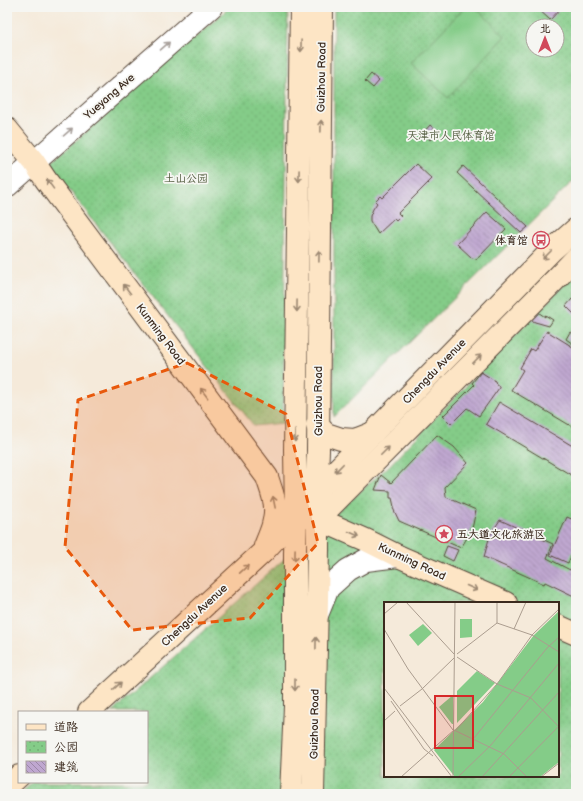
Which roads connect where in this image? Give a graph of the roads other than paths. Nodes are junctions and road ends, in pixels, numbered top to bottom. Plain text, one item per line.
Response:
1 (210, 7) edge
2 (301, 7) edge
3 (322, 7) edge
4 (7, 129) edge
5 (34, 162) junction
6 (7, 186) edge
7 (576, 228) edge
8 (576, 258) edge
9 (317, 425) junction
10 (374, 433) junction
11 (316, 491) junction
12 (296, 516) junction
13 (318, 519) junction
14 (263, 552) junction
15 (398, 556) junction
16 (504, 602) edge
17 (317, 616) junction
18 (559, 626) edge
19 (576, 634) edge
20 (90, 711) edge
21 (18, 777) edge
22 (7, 787) edge
23 (291, 794) edge
24 (313, 794) edge

5 -> 1 street, Yueyang Ave
2 -> 12 street, Guizhou Road
9 -> 3 street, Guizhou Road
4 - 5 street, Kunming Road
5 - 6 street, Yueyang Ave
14 -> 5 street, Kunming Road
7 -> 10 street, Chengdu Avenue
13 -> 8 street, Chengdu Avenue
9 - 10 street
9 - 11 street, Guizhou Road
10 -> 11 street, Chengdu Avenue
11 - 12 street, Chengdu Avenue
11 - 13 street, Guizhou Road
12 - 13 street
12 - 14 street, Chengdu Avenue
12 -> 23 street, Guizhou Road
13 -> 15 street, Kunming Road
13 - 17 street, Guizhou Road
20 -> 14 street, Chengdu Avenue
15 -> 16 street, Kunming Road
15 - 17 street
24 -> 17 street, Guizhou Road
18 - 19 street
21 - 22 street

